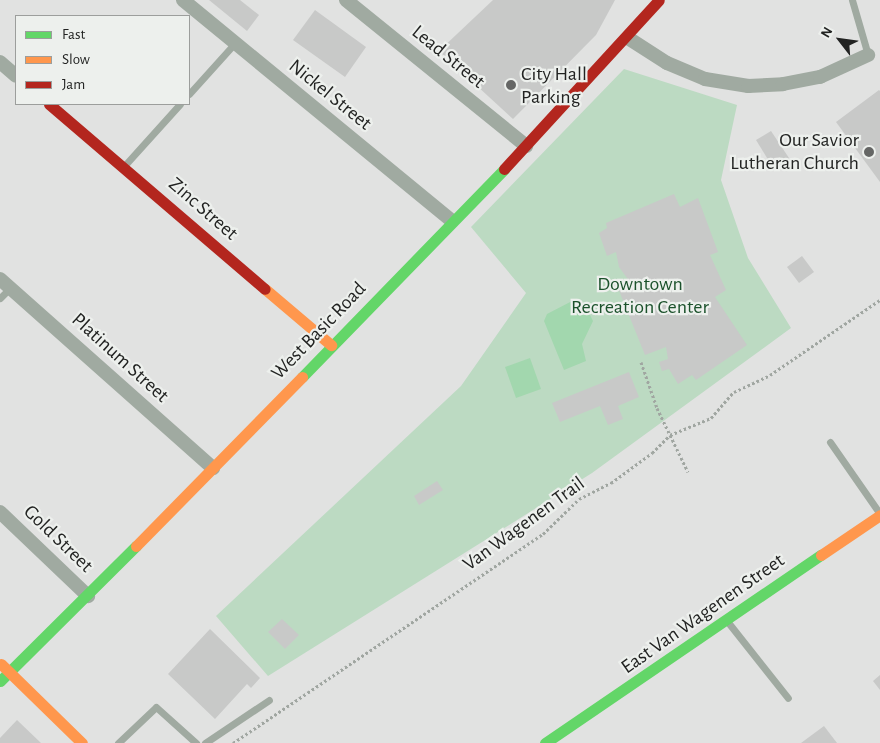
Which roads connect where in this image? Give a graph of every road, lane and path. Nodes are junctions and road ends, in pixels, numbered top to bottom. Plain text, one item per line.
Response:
1 (183, 0) edge
2 (346, 0) edge
3 (659, 0) edge
4 (852, 0) edge
5 (628, 38) junction
6 (235, 43) junction
7 (868, 55) joint
8 (0, 62) edge
9 (15, 75) edge
10 (190, 93) edge
11 (50, 105) edge
12 (179, 105) edge
13 (526, 146) junction
14 (123, 167) junction
15 (452, 221) junction
16 (5, 283) edge
17 (0, 298) edge
18 (880, 300) edge
19 (331, 345) junction
20 (640, 362) dead end
21 (670, 435) junction
22 (830, 442) dead end
23 (213, 468) junction
24 (688, 472) dead end
25 (0, 512) edge
26 (880, 515) edge
27 (88, 596) junction
28 (726, 621) junction
29 (0, 663) edge
30 (9, 672) junction
31 (0, 681) edge
32 (788, 698) dead end
33 (269, 700) dead end
34 (82, 743) edge
35 (118, 743) edge
36 (196, 743) edge
37 (206, 743) edge
38 (233, 743) edge
39 (545, 743) edge

1 - 6 street, Nickel Street
2 - 13 street, Lead Street
3 - 5 street, West Basic Road
4 - 7 lane
5 - 7 street
5 - 13 street, West Basic Road
6 - 10 lane
6 - 15 street, Nickel Street
8 - 9 street
11 - 14 street, Zinc Street
12 - 14 lane
13 - 15 street, West Basic Road
14 - 19 street, Zinc Street
15 - 19 street, West Basic Road
16 - 17 lane
16 - 23 street, Platinum Street
18 - 21 path, Van Wagenen Trail
19 - 23 street, West Basic Road
20 - 21 path
21 - 24 path
21 - 38 path, Van Wagenen Trail
22 - 26 lane
23 - 27 street, West Basic Road
25 - 27 street, Gold Street
26 - 28 street, East Van Wagenen Street
27 - 30 street, West Basic Road
28 - 32 lane
28 - 39 street, East Van Wagenen Street
29 - 30 street
30 - 31 street, West Basic Road
30 - 34 street
33 - 37 lane
35 - 36 lane

